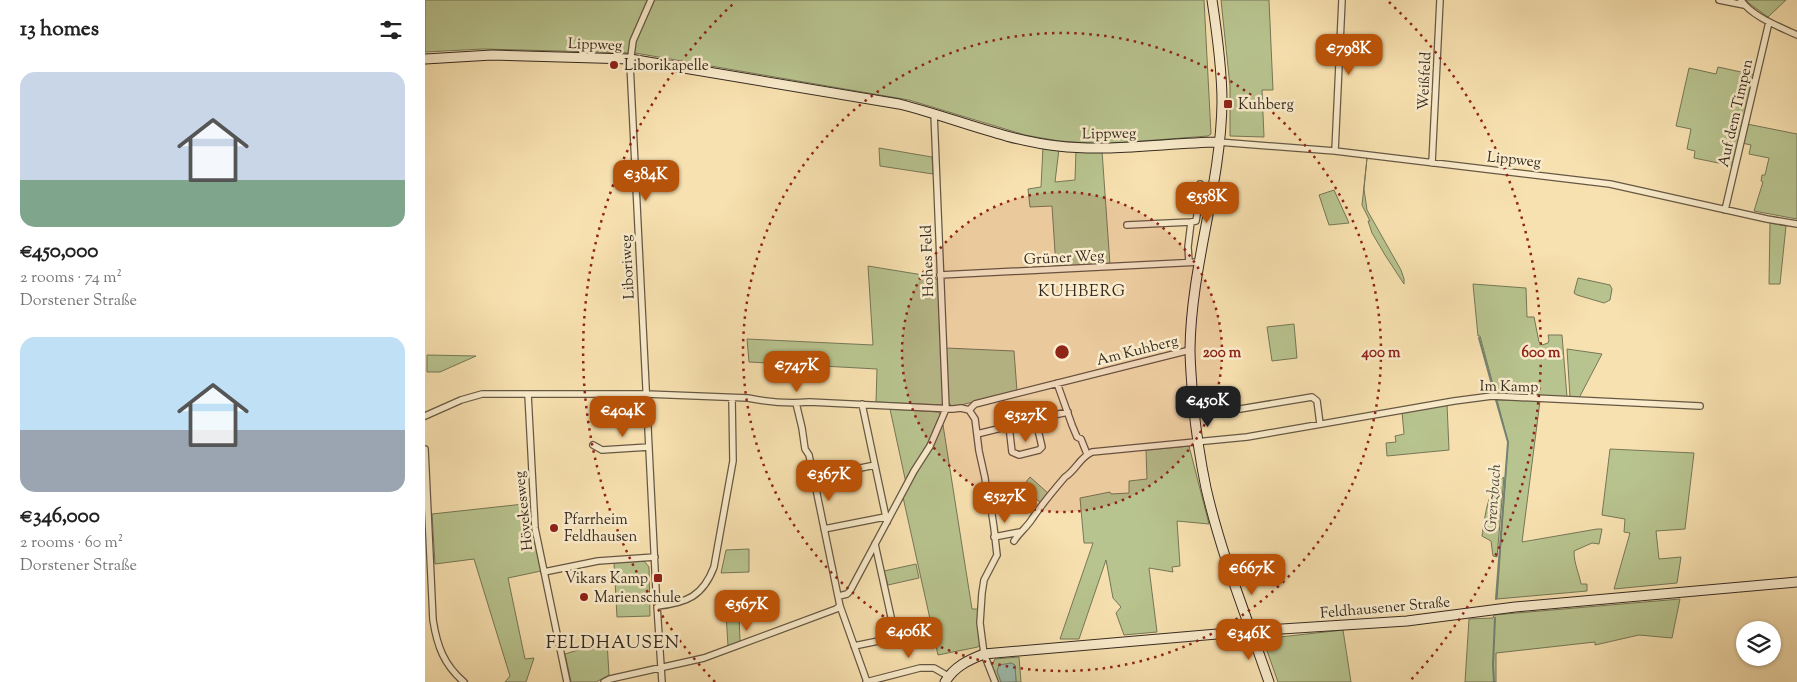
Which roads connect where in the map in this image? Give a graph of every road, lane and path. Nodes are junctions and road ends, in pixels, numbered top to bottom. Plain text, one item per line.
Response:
1 (651, 0) edge
2 (1212, 0) edge
3 (1342, 0) edge
4 (1440, 0) edge
5 (1719, 0) edge
6 (1742, 3) edge
7 (1769, 22) junction
8 (1797, 35) edge
9 (630, 58) junction
10 (425, 59) edge
11 (933, 113) junction
12 (1219, 142) junction
13 (1335, 151) junction
14 (1433, 163) junction
15 (1199, 184) dead end
16 (1725, 210) junction
17 (1191, 222) junction
18 (1797, 224) edge
19 (1127, 225) dead end
20 (1189, 262) junction
21 (1200, 262) junction
22 (940, 275) junction
23 (1190, 350) junction
24 (1057, 383) junction
25 (528, 394) junction
26 (646, 394) junction
27 (732, 398) junction
28 (797, 403) junction
29 (862, 404) junction
30 (1229, 405) dead end
31 (1700, 406) dead end
32 (947, 409) junction
33 (969, 410) junction
34 (1068, 412) junction
35 (425, 416) edge
36 (1036, 421) junction
37 (1320, 424) junction
38 (1009, 426) junction
39 (977, 434) junction
40 (1198, 442) junction
41 (593, 445) dead end
42 (649, 447) junction
43 (425, 449) edge
44 (1087, 454) junction
45 (875, 465) junction
46 (813, 478) junction
47 (886, 519) junction
48 (824, 528) junction
49 (1020, 532) junction
50 (994, 536) junction
51 (1014, 541) dead end
52 (875, 544) junction
53 (1003, 553) dead end
54 (997, 555) junction
55 (655, 557) junction
56 (544, 572) junction
57 (1797, 582) edge
58 (839, 596) junction
59 (657, 606) junction
60 (840, 606) junction
61 (1251, 631) junction
62 (854, 646) junction
63 (984, 654) junction
64 (660, 668) junction
65 (946, 679) edge
66 (464, 682) edge
67 (567, 682) edge
68 (604, 682) edge
69 (662, 682) edge
70 (867, 682) edge
71 (995, 682) edge
72 (1269, 682) edge

1 - 9 street, Liboriweg
2 - 12 main road
3 - 13 street
4 - 14 street, Weißfeld
5 - 6 street
6 - 7 street
7 - 8 street
7 - 16 street, Auf dem Timpen
9 - 10 main road, Lippweg
9 - 11 main road, Lippweg
9 - 26 street, Liboriweg
11 - 12 main road, Lippweg
11 - 22 street, Hohes Feld
12 - 13 street, Lippweg
12 - 21 main road
13 - 14 street, Lippweg
14 - 16 street, Lippweg
15 - 17 street
16 - 18 street, Lippweg
17 - 19 street
17 - 20 street
20 - 21 street, Grüner Weg
20 - 22 street, Grüner Weg
21 - 23 main road
22 - 32 street, Hohes Feld
23 - 24 street, Am Kuhberg
23 - 40 main road
24 - 33 street, Am Kuhberg
24 - 34 street
25 - 26 street, Am Kuhberg
25 - 35 street, Am Kuhberg
25 - 56 street, Hövekesweg
26 - 27 street, Am Kuhberg
26 - 42 street, Liboriweg
27 - 28 street, Am Kuhberg
27 - 59 street
28 - 29 street, Am Kuhberg
28 - 46 street
29 - 32 street, Am Kuhberg
29 - 45 street
30 - 37 street
31 - 37 street, Im Kamp
32 - 33 street, Am Kuhberg
32 - 47 street
33 - 39 street
34 - 36 street
34 - 44 street
36 - 38 street
36 - 38 street
37 - 40 street, Im Kamp
38 - 39 street
39 - 50 street
40 - 44 street, Im Kamp
40 - 61 main road
41 - 42 street
42 - 55 street, Liboriweg
43 - 66 street
44 - 49 street
45 - 46 street
45 - 47 street
46 - 48 street
47 - 48 street
47 - 52 street
48 - 58 street
49 - 50 street
49 - 51 street
50 - 54 street
52 - 58 street
52 - 62 street
53 - 54 street
54 - 63 street
55 - 56 street
55 - 59 street, Liboriweg
56 - 67 street, Hövekesweg
57 - 61 main road, Feldhausener Straße
58 - 60 street
59 - 64 street, Liboriweg
60 - 62 street
60 - 64 street
61 - 63 main road, Feldhausener Straße
61 - 72 main road
62 - 70 street
63 - 65 main road, Feldhausener Straße
63 - 71 street
64 - 68 street
64 - 69 street, Liboriweg
65 - 70 street, Feldhausener Straße

